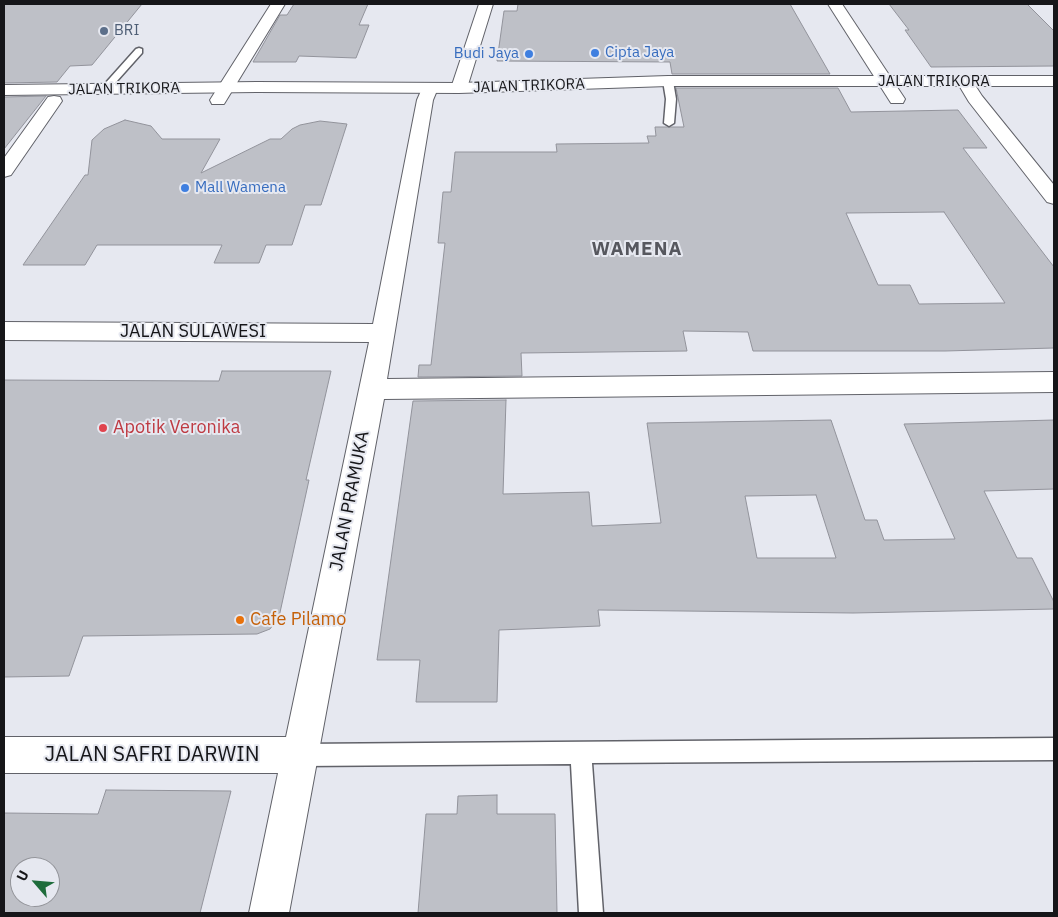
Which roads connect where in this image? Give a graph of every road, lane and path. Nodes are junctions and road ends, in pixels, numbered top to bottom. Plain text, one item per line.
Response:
1 (278, 4) edge
2 (486, 4) edge
3 (835, 4) edge
4 (139, 51) dead end
5 (668, 81) junction
6 (1054, 81) edge
7 (887, 82) junction
8 (965, 82) junction
9 (459, 88) junction
10 (4, 90) edge
11 (105, 90) junction
12 (221, 94) junction
13 (427, 94) junction
14 (956, 98) dead end
15 (975, 98) junction
16 (995, 98) dead end
17 (602, 99) dead end
18 (651, 99) dead end
19 (671, 99) junction
20 (690, 99) dead end
21 (878, 99) dead end
22 (897, 99) junction
23 (917, 99) dead end
24 (4, 101) edge
25 (54, 101) junction
26 (669, 123) dead end
27 (4, 170) edge
28 (1054, 198) edge
29 (4, 332) edge
30 (382, 333) junction
31 (1054, 382) edge
32 (372, 389) junction
33 (1054, 748) edge
34 (581, 753) junction
35 (4, 755) edge
36 (300, 755) junction
37 (269, 913) edge
38 (590, 913) edge

1 - 12 main road
2 - 9 main road
3 - 7 main road
4 - 11 lane
5 - 7 main road, JALAN TRIKORA
5 - 9 main road, JALAN TRIKORA
5 - 19 lane
6 - 8 main road, JALAN TRIKORA
7 - 8 main road, JALAN TRIKORA
7 - 22 main road
8 - 15 main road
9 - 13 main road, JALAN TRIKORA
10 - 11 main road, JALAN TRIKORA
11 - 12 main road, JALAN TRIKORA
12 - 13 main road, JALAN TRIKORA
12 - 25 main road, JALAN TRIKORA
13 - 17 main road, JALAN TRIKORA
13 - 30 main road, JALAN PRAMUKA
14 - 15 main road, JALAN TRIKORA
15 - 16 main road, JALAN TRIKORA
15 - 28 main road
18 - 19 main road
19 - 20 main road
19 - 26 lane
21 - 22 main road, JALAN TRIKORA
22 - 23 main road, JALAN TRIKORA
24 - 25 main road, JALAN TRIKORA
25 - 27 main road
29 - 30 main road, JALAN SULAWESI
30 - 32 main road, JALAN PRAMUKA
31 - 32 main road
32 - 36 main road, JALAN PRAMUKA
33 - 34 lane
34 - 36 lane
34 - 38 lane
35 - 36 main road, JALAN SAFRI DARWIN
36 - 37 main road, JALAN PRAMUKA

